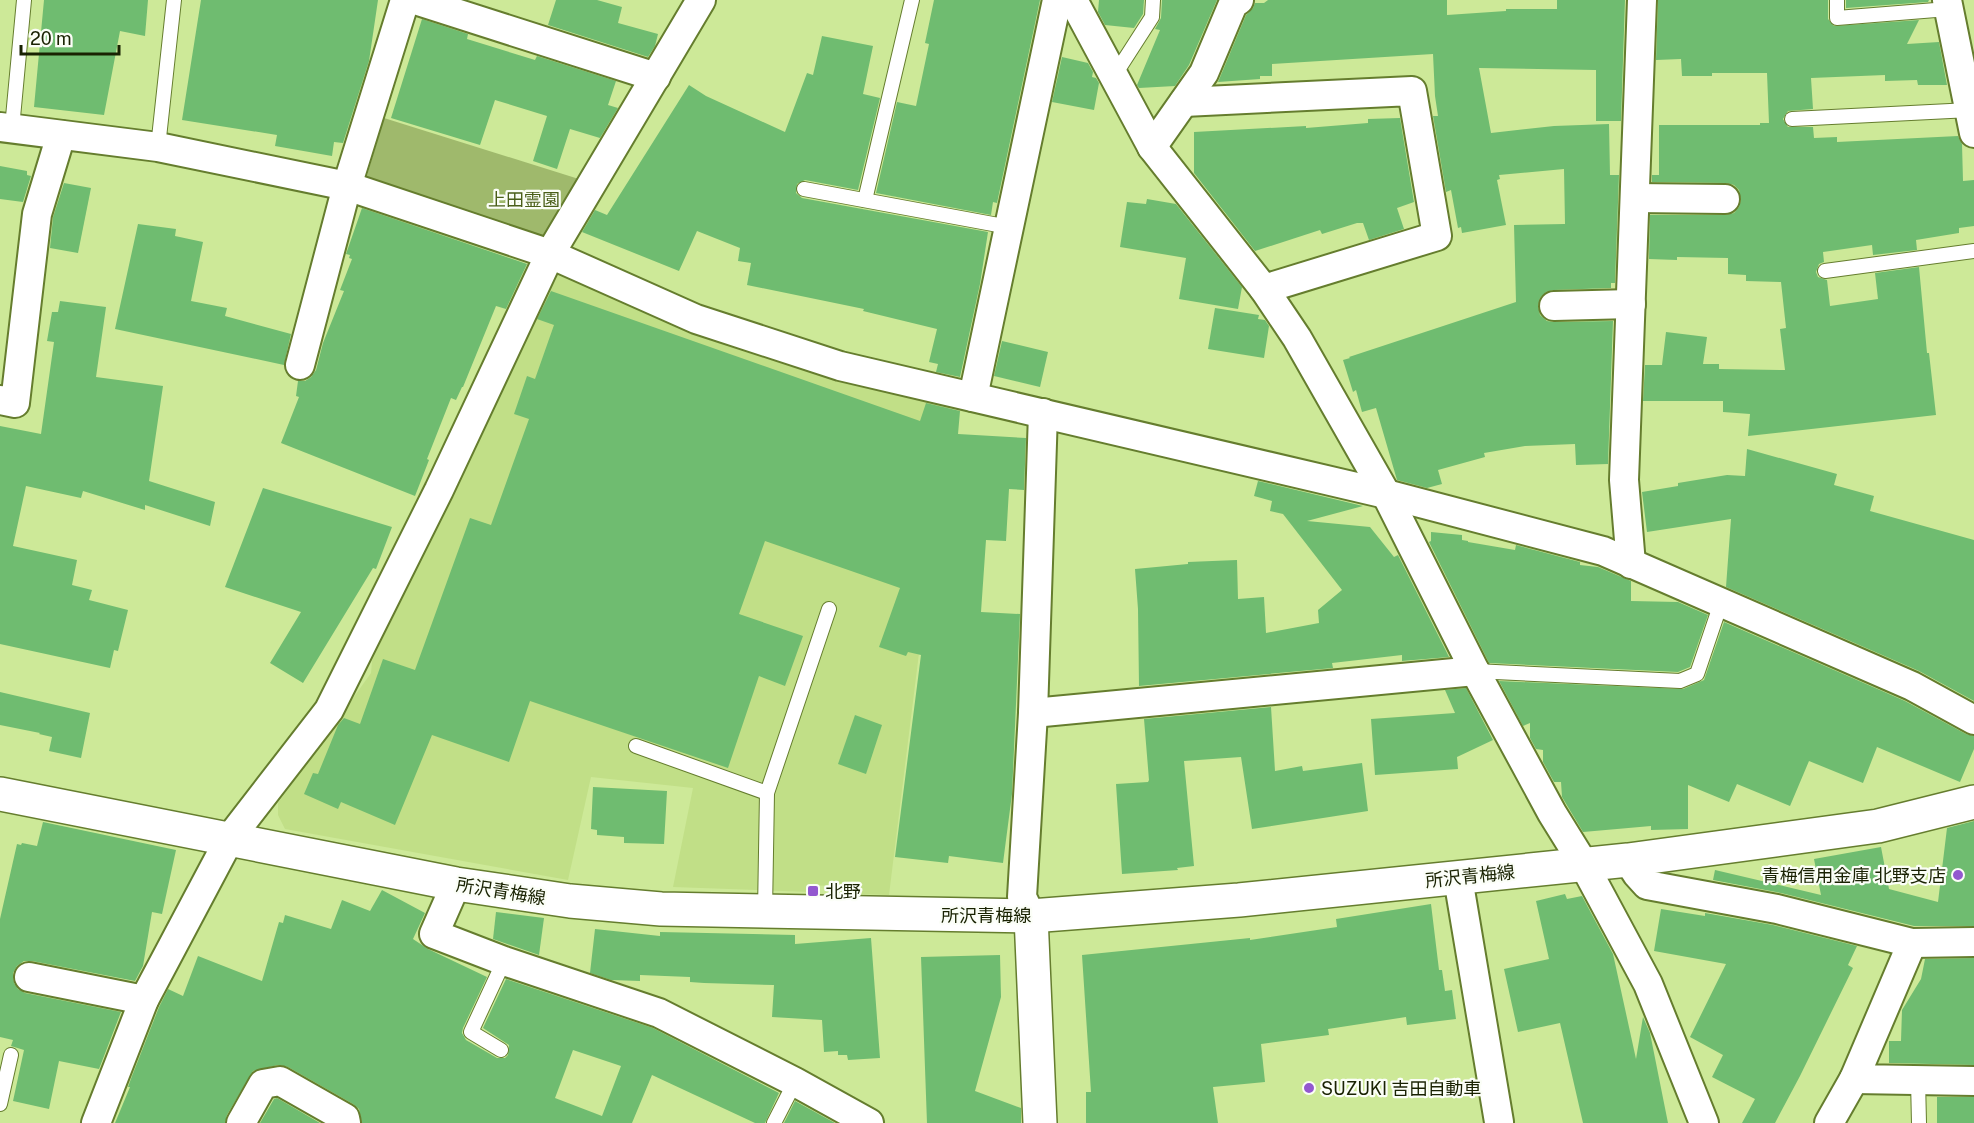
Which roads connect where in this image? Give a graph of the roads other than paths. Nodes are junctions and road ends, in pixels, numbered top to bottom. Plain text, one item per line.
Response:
1 (24, 0) edge
2 (174, 0) edge
3 (405, 0) edge
4 (416, 0) edge
5 (701, 0) edge
6 (912, 0) edge
7 (1058, 0) edge
8 (1073, 0) edge
9 (1153, 0) edge
10 (1239, 0) edge
11 (1642, 0) edge
12 (1837, 0) edge
13 (1948, 4) edge
14 (1114, 75) junction
15 (656, 77) junction
16 (1184, 102) junction
17 (1792, 119) dead end
18 (1972, 122) edge
19 (6, 127) edge
20 (61, 135) junction
21 (158, 147) junction
22 (1152, 147) junction
23 (347, 186) junction
24 (804, 189) dead end
25 (1635, 198) junction
26 (1725, 199) dead end
27 (865, 200) junction
28 (1009, 227) junction
29 (1974, 251) edge
30 (550, 254) junction
31 (1825, 271) dead end
32 (1264, 289) junction
33 (1631, 304) junction
34 (1554, 306) dead end
35 (300, 365) dead end
36 (973, 397) junction
37 (0, 400) edge
38 (1043, 413) junction
39 (1386, 494) junction
40 (1631, 564) junction
41 (1721, 603) junction
42 (829, 609) dead end
43 (1475, 671) junction
44 (1032, 714) junction
45 (1974, 720) edge
46 (636, 746) dead end
47 (767, 793) junction
48 (0, 794) edge
49 (1974, 802) edge
50 (230, 838) junction
51 (1628, 860) junction
52 (1583, 863) junction
53 (1458, 878) junction
54 (456, 884) junction
55 (765, 912) junction
56 (1031, 916) junction
57 (1974, 942) edge
58 (1912, 943) junction
59 (504, 961) junction
60 (29, 977) dead end
61 (144, 1000) junction
62 (501, 1050) dead end
63 (11, 1055) dead end
64 (1854, 1078) junction
65 (1918, 1080) junction
66 (1974, 1081) edge
67 (795, 1082) junction
68 (0, 1104) edge
69 (1499, 1122) edge
70 (96, 1123) edge
71 (241, 1123) edge
72 (346, 1123) edge
73 (774, 1123) edge
74 (869, 1123) edge
75 (1040, 1123) edge
76 (1704, 1123) edge
77 (1829, 1123) edge
78 (1919, 1123) edge

1 - 19 lane
2 - 21 lane
3 - 23 street
4 - 15 street
5 - 15 street
6 - 27 lane
7 - 28 street
8 - 14 street
9 - 14 lane
10 - 16 street
11 - 25 street
12 - 13 lane
13 - 18 street
14 - 22 street
15 - 30 street
16 - 22 street
16 - 32 street
17 - 18 lane
19 - 20 street
20 - 21 street
20 - 37 street
21 - 23 street
22 - 32 street
23 - 30 street
23 - 35 street
24 - 27 lane
25 - 26 street
25 - 33 street
27 - 28 lane
28 - 36 street
29 - 31 lane
30 - 36 street
30 - 50 street
32 - 39 street
33 - 34 street
33 - 40 street
36 - 38 street
38 - 39 street
38 - 44 street
39 - 40 street
39 - 43 street
40 - 41 street
41 - 43 lane
41 - 45 street
42 - 47 lane
43 - 44 street
43 - 52 street
44 - 56 street
46 - 47 lane
47 - 55 lane
48 - 50 main road, 所沢青梅線
49 - 51 main road, 所沢青梅線
50 - 54 main road, 所沢青梅線
50 - 61 street
51 - 52 main road, 所沢青梅線
51 - 58 street
52 - 53 main road, 所沢青梅線
52 - 76 street
53 - 56 main road, 所沢青梅線
53 - 69 street
54 - 55 main road, 所沢青梅線
54 - 59 street
55 - 56 main road, 所沢青梅線
56 - 75 main road
57 - 58 street
58 - 64 street
59 - 62 lane
59 - 67 street
60 - 61 street
61 - 70 street
63 - 68 lane
64 - 65 street
64 - 77 street
65 - 66 street
65 - 78 lane
67 - 73 lane
67 - 74 street
71 - 72 street

